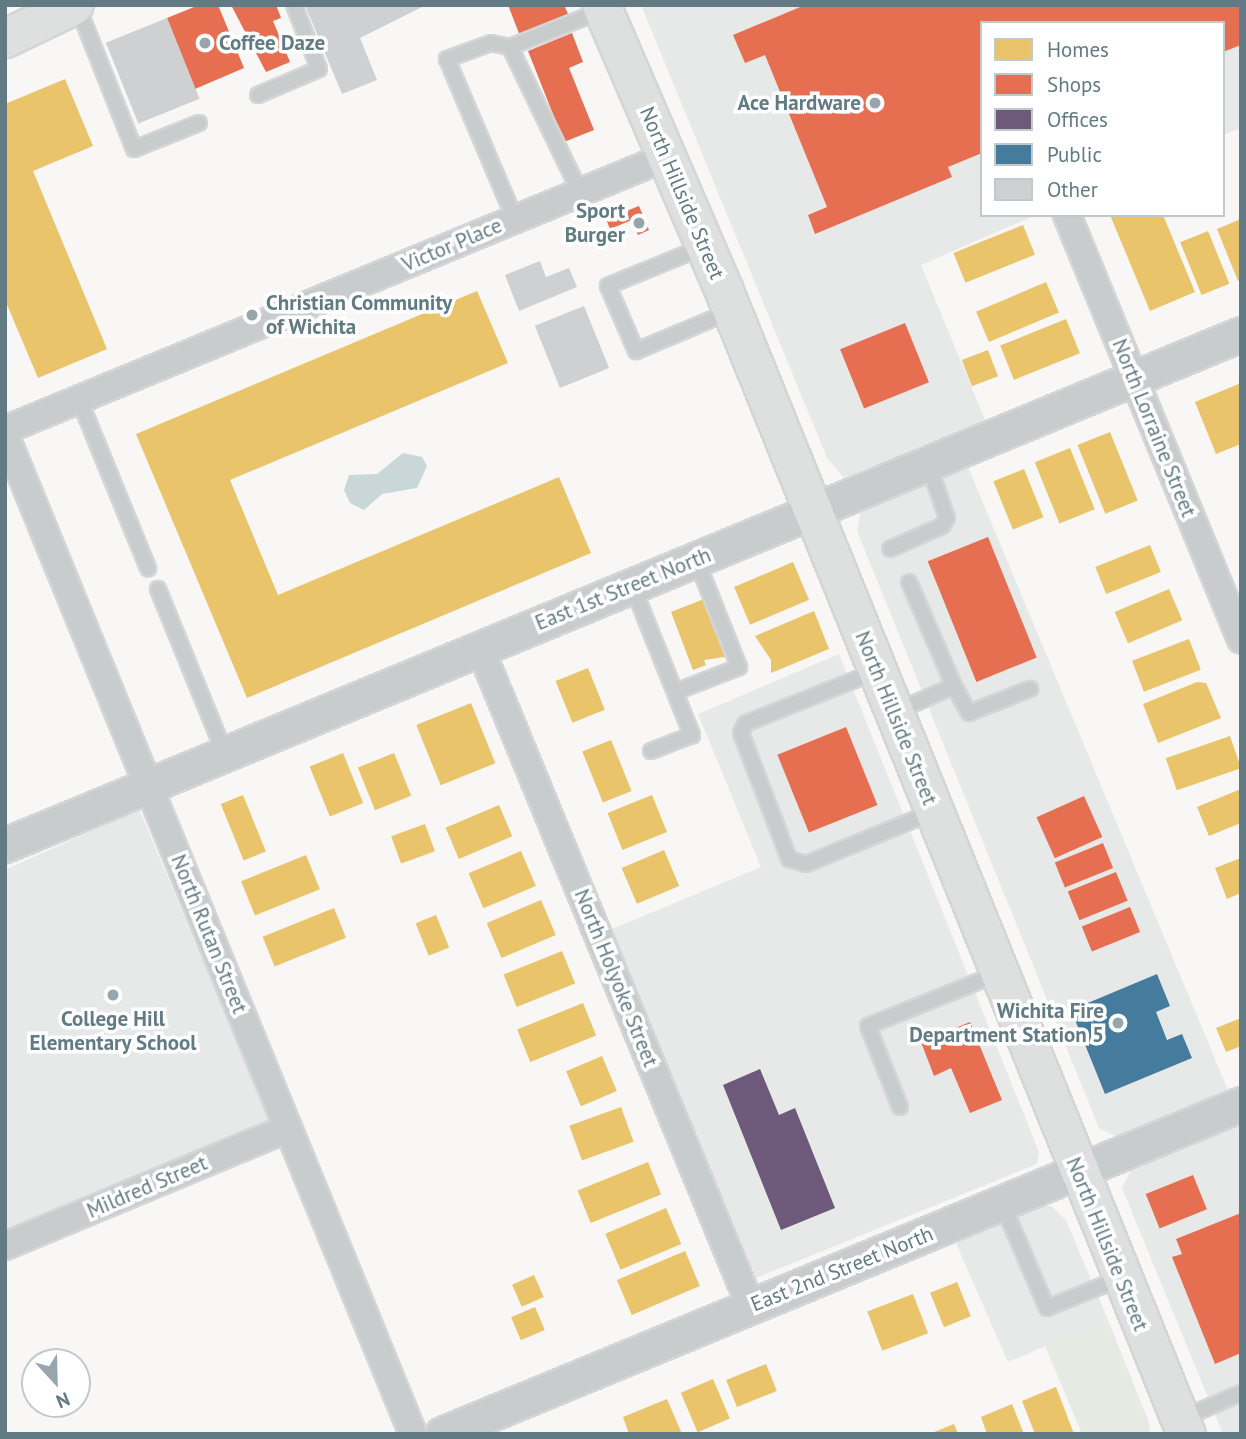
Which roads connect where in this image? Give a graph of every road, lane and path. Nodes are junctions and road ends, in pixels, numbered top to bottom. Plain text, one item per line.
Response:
1 (75, 5) edge
2 (294, 5) edge
3 (602, 8) edge
4 (5, 38) edge
5 (510, 47) junction
6 (258, 95) dead end
7 (199, 123) dead end
8 (666, 157) junction
9 (580, 192) junction
10 (1068, 217) edge
11 (515, 219) junction
12 (704, 246) junction
13 (732, 311) junction
14 (1241, 334) edge
15 (1133, 378) junction
16 (79, 400) junction
17 (5, 432) edge
18 (928, 463) junction
19 (813, 510) junction
20 (890, 549) dead end
21 (696, 559) junction
22 (148, 568) dead end
23 (909, 582) dead end
24 (632, 585) junction
25 (158, 589) dead end
26 (1241, 640) edge
27 (480, 648) junction
28 (877, 671) junction
29 (954, 686) junction
30 (1030, 689) dead end
31 (675, 692) junction
32 (894, 712) junction
33 (651, 751) dead end
34 (225, 754) junction
35 (149, 786) junction
36 (933, 812) junction
37 (5, 845) edge
38 (997, 974) junction
39 (1241, 1104) edge
40 (900, 1107) dead end
41 (289, 1128) junction
42 (1077, 1172) junction
43 (1002, 1203) junction
44 (5, 1246) edge
45 (1122, 1278) junction
46 (751, 1307) junction
47 (1241, 1392) edge
48 (1183, 1427) edge
49 (413, 1434) edge
50 (442, 1434) edge

1 - 4 main road
1 - 7 lane
2 - 6 lane
3 - 5 lane
3 - 8 main road, North Hillside Street
5 - 9 lane
5 - 11 lane
8 - 9 street, Victor Place
8 - 12 main road, North Hillside Street
9 - 11 street, Victor Place
10 - 15 street, North Lorraine Street
11 - 16 street, Victor Place
12 - 13 main road, North Hillside Street
12 - 13 lane
13 - 19 main road, North Hillside Street
14 - 15 street, East 1st Street North
15 - 18 street, East 1st Street North
15 - 26 street, North Lorraine Street
16 - 17 street, Victor Place
16 - 22 lane
17 - 35 street, North Rutan Street
18 - 19 street, East 1st Street North
18 - 20 lane
19 - 21 street, East 1st Street North
19 - 28 main road, North Hillside Street
21 - 24 street, East 1st Street North
21 - 31 lane
23 - 29 lane
24 - 27 street, East 1st Street North
24 - 31 lane
25 - 34 lane
27 - 34 street, East 1st Street North
27 - 46 street, North Holyoke Street
28 - 32 main road, North Hillside Street
28 - 36 lane
29 - 30 lane
29 - 32 lane
31 - 33 lane
32 - 36 main road, North Hillside Street
34 - 35 street, East 1st Street North
35 - 37 street, East 1st Street North
35 - 41 street, North Rutan Street
36 - 38 main road, North Hillside Street
38 - 40 lane
38 - 42 main road, North Hillside Street
39 - 42 street, East 2nd Street North
41 - 44 street, Mildred Street
41 - 49 street, North Rutan Street
42 - 43 street, East 2nd Street North
42 - 45 main road, North Hillside Street
43 - 45 lane
43 - 46 street, East 2nd Street North
45 - 48 main road, North Hillside Street
46 - 50 street, East 2nd Street North
47 - 48 lane

